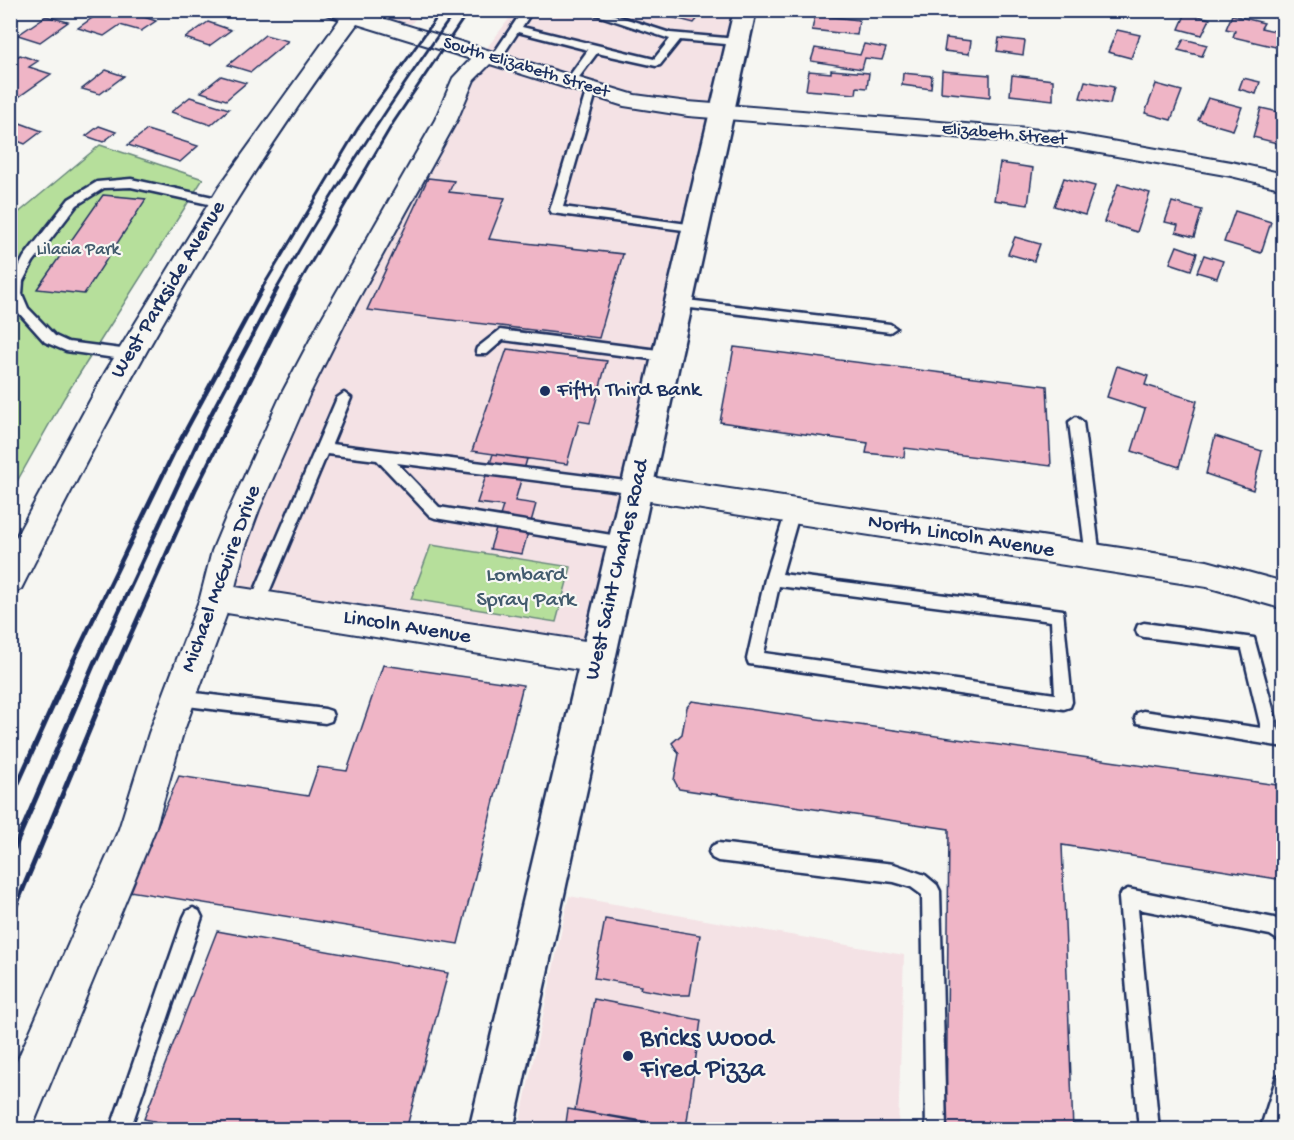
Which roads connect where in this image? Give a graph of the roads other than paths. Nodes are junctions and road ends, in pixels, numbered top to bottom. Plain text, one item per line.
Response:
1 (528, 10) edge
2 (587, 10) edge
3 (745, 10) edge
4 (343, 13) edge
5 (516, 28) junction
6 (678, 36) junction
7 (737, 42) junction
8 (594, 49) junction
9 (491, 58) junction
10 (570, 82) junction
11 (592, 89) junction
12 (721, 112) junction
13 (1284, 182) edge
14 (222, 203) junction
15 (695, 229) junction
16 (678, 303) junction
17 (890, 328) dead end
18 (482, 351) dead end
19 (129, 355) junction
20 (666, 356) junction
21 (344, 398) dead end
22 (1076, 422) dead end
23 (322, 448) junction
24 (382, 456) junction
25 (637, 487) junction
26 (793, 511) junction
27 (624, 543) junction
28 (1093, 556) junction
29 (773, 579) junction
30 (10, 580) edge
31 (1284, 596) edge
32 (216, 598) junction
33 (257, 604) junction
34 (1144, 630) dead end
35 (598, 658) junction
36 (179, 698) junction
37 (325, 716) dead end
38 (1143, 718) dead end
39 (1278, 738) edge
40 (718, 852) dead end
41 (193, 917) dead end
42 (1284, 935) edge
43 (1284, 1083) edge
44 (10, 1128) edge
45 (120, 1130) edge
46 (491, 1130) edge
47 (936, 1130) edge
48 (1149, 1130) edge
49 (1270, 1130) edge

1 - 5 lane
2 - 6 lane
3 - 7 main road, West Saint Charles Road
4 - 9 street, South Elizabeth Street
4 - 14 street, West Parkside Avenue
5 - 8 lane
5 - 9 lane
6 - 7 lane
6 - 8 lane
7 - 12 main road, West Saint Charles Road
8 - 10 lane
9 - 10 street, South Elizabeth Street
9 - 32 street, Michael McGuire Drive
10 - 11 street, South Elizabeth Street
11 - 12 street, South Elizabeth Street
11 - 15 lane
12 - 13 street, Elizabeth Street
12 - 15 main road, West Saint Charles Road
14 - 19 street, West Parkside Avenue
14 - 19 lane
15 - 16 main road, West Saint Charles Road
16 - 17 lane
16 - 20 main road, West Saint Charles Road
18 - 20 lane
19 - 30 street, West Parkside Avenue
20 - 25 main road, West Saint Charles Road
21 - 23 lane
22 - 28 lane
23 - 24 lane
23 - 33 lane
24 - 25 lane
24 - 27 lane
25 - 26 street, North Lincoln Avenue
25 - 27 main road, West Saint Charles Road
26 - 28 street, North Lincoln Avenue
26 - 29 lane
27 - 35 main road, West Saint Charles Road
28 - 31 street, North Lincoln Avenue
29 - 29 lane
32 - 33 street, Lincoln Avenue
32 - 36 street, Michael McGuire Drive
33 - 35 street, Lincoln Avenue
34 - 39 lane
35 - 46 main road, West Saint Charles Road
36 - 37 lane
36 - 44 street, Michael McGuire Drive
38 - 39 lane
40 - 47 lane
41 - 45 lane
42 - 48 lane
43 - 49 lane

